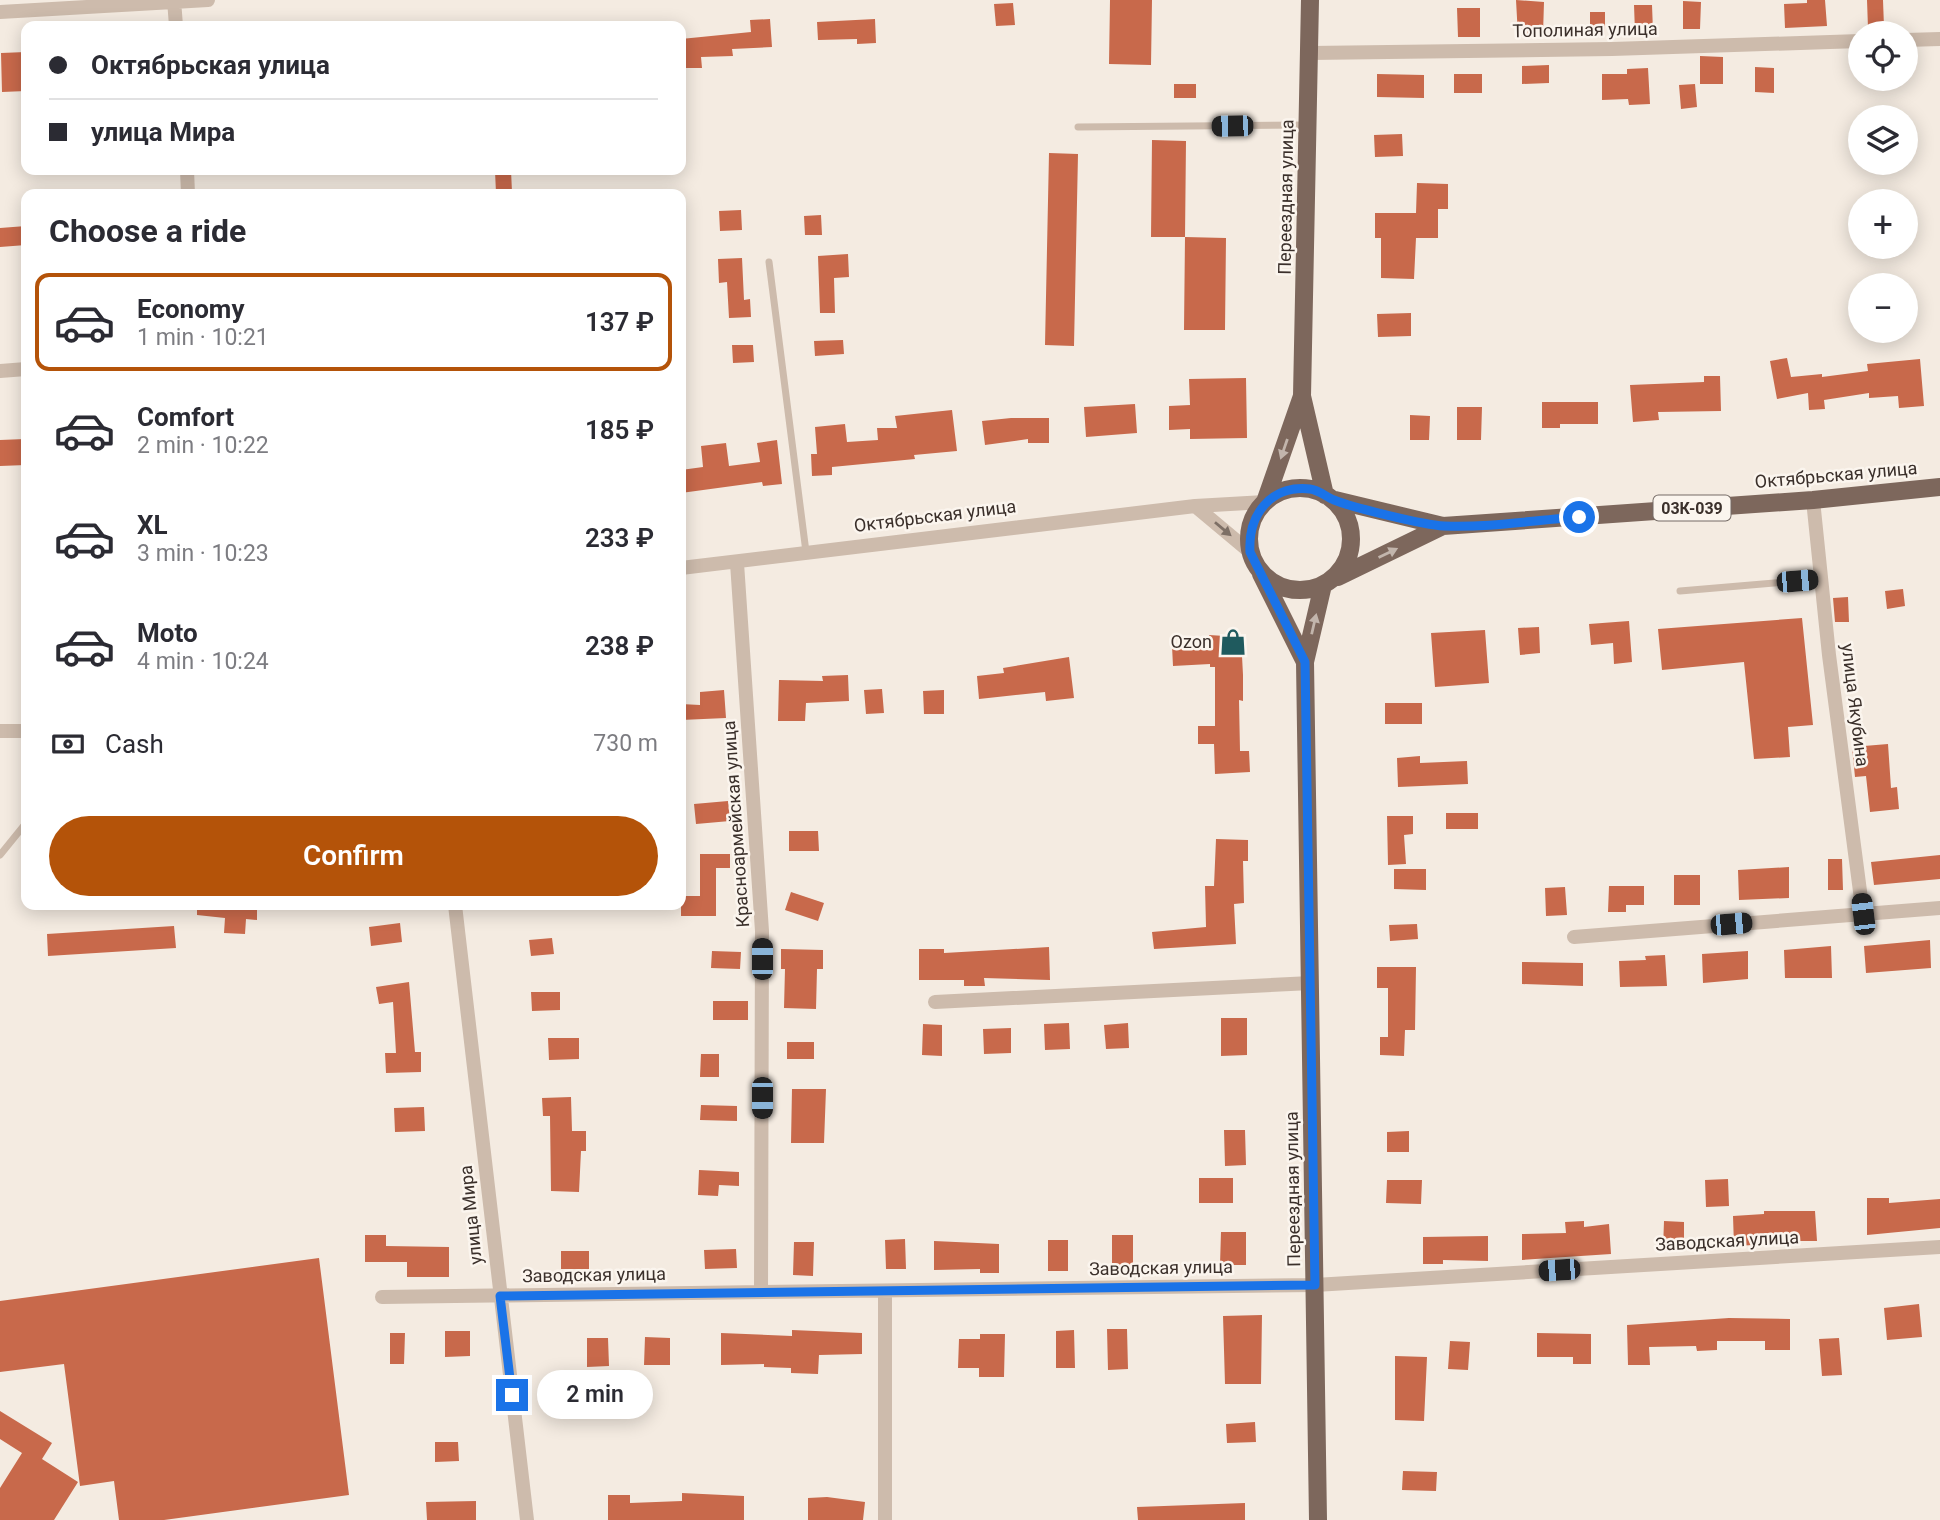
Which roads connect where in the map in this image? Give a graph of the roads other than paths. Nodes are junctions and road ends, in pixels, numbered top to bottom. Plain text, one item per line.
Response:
1 (208, 0) edge
2 (1310, 0) edge
3 (175, 1) edge
4 (0, 12) edge
5 (176, 21) edge
6 (1940, 39) edge
7 (1918, 40) edge
8 (1848, 41) edge
9 (1310, 53) junction
10 (1308, 125) junction
11 (1078, 127) dead end
12 (769, 262) dead end
13 (21, 369) edge
14 (0, 370) edge
15 (1302, 396) junction
16 (1940, 486) edge
17 (1330, 498) junction
18 (1813, 500) junction
19 (1265, 502) junction
20 (1195, 506) junction
21 (1443, 526) junction
22 (806, 552) junction
23 (1254, 560) junction
24 (737, 563) junction
25 (686, 568) edge
26 (1821, 579) junction
27 (1328, 583) junction
28 (1680, 592) dead end
29 (1305, 662) junction
30 (21, 731) edge
31 (0, 732) edge
32 (21, 829) edge
33 (0, 855) edge
34 (1940, 908) edge
35 (456, 910) edge
36 (1863, 914) junction
37 (1574, 937) dead end
38 (1311, 983) junction
39 (935, 1002) dead end
40 (1940, 1247) edge
41 (1315, 1285) junction
42 (761, 1292) junction
43 (885, 1292) junction
44 (500, 1296) junction
45 (382, 1297) dead end
46 (527, 1520) edge
47 (885, 1520) edge
48 (1318, 1520) edge

1 - 3 street
2 - 9 main road, Переездная улица
3 - 4 street
3 - 5 street
6 - 7 street
8 - 9 street, Тополиная улица
9 - 10 main road, Переездная улица
10 - 11 lane
10 - 15 main road, Переездная улица
12 - 22 lane
13 - 14 street
15 - 17 main road, Переездная улица
15 -> 19 main road, Переездная улица
16 - 18 main road, Октябрьская улица / 03К-039
17 - 19 main road
17 - 21 main road, Октябрьская улица / 03К-039
17 - 27 main road
18 - 21 main road, Октябрьская улица / 03К-039
18 - 26 street, улица Якубина
19 - 20 street, Октябрьская улица
19 - 23 main road
20 - 22 street, Октябрьская улица
20 -> 23 street
27 -> 21 main road, Октябрьская улица
22 - 24 street, Октябрьская улица
23 - 27 main road
23 - 29 main road, Переездная улица
24 - 25 street, Октябрьская улица
24 - 42 street, Красноармейская улица
26 - 28 lane
26 - 36 street, улица Якубина
29 -> 27 main road, Переездная улица
29 - 38 main road, Переездная улица
30 - 31 street
32 - 33 lane
34 - 36 street
35 - 44 street, улица Мира
36 - 37 street
38 - 39 street
38 - 41 main road, Переездная улица
40 - 41 street, Заводская улица
41 - 43 street, Заводская улица
41 - 48 main road, Переездная улица
42 - 43 street, Заводская улица
42 - 44 street, Заводская улица
43 - 47 street
44 - 45 street, Заводская улица
44 - 46 street, улица Мира

